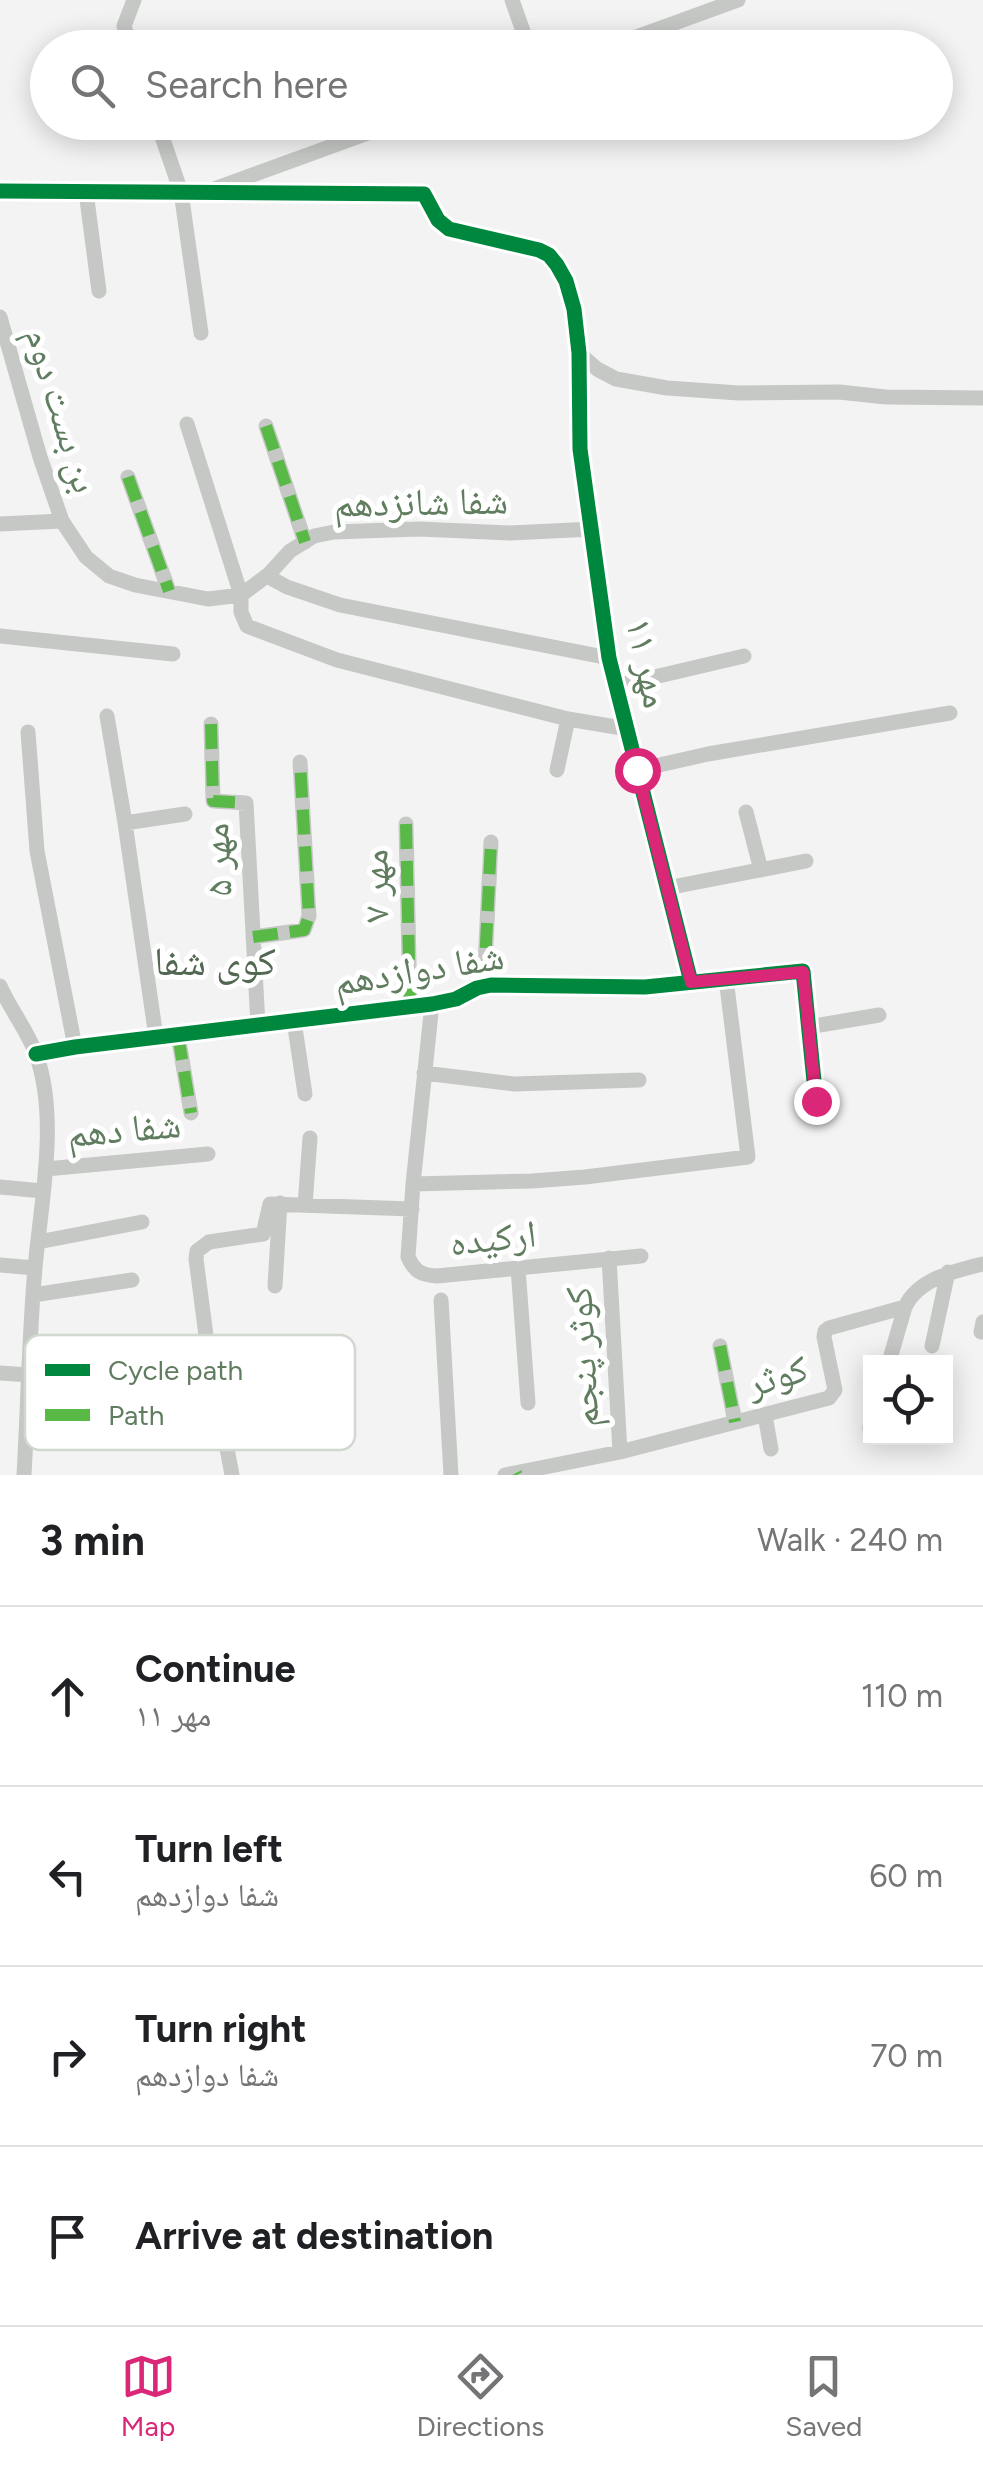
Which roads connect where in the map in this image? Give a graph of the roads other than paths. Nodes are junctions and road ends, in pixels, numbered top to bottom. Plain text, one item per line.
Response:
1 (134, 0) edge
2 (512, 0) edge
3 (738, 0) edge
4 (125, 30) edge
5 (523, 30) edge
6 (656, 30) edge
7 (163, 140) edge
8 (348, 140) edge
9 (0, 191) edge
10 (86, 192) junction
11 (181, 192) junction
12 (205, 192) junction
13 (99, 291) dead end
14 (0, 318) edge
15 (201, 333) dead end
16 (579, 354) junction
17 (983, 398) edge
18 (187, 424) dead end
19 (266, 426) dead end
20 (128, 476) dead end
21 (62, 521) junction
22 (0, 524) edge
23 (593, 530) junction
24 (304, 542) junction
25 (267, 576) junction
26 (169, 591) junction
27 (241, 595) junction
28 (0, 636) edge
29 (173, 654) dead end
30 (744, 656) dead end
31 (609, 658) junction
32 (616, 686) junction
33 (950, 712) dead end
34 (107, 716) dead end
35 (568, 719) junction
36 (210, 724) dead end
37 (628, 729) junction
38 (28, 732) dead end
39 (300, 762) dead end
40 (557, 770) dead end
41 (637, 770) junction
42 (746, 812) dead end
43 (185, 814) dead end
44 (126, 823) junction
45 (406, 824) dead end
46 (491, 842) dead end
47 (806, 861) dead end
48 (762, 870) junction
49 (667, 888) junction
50 (253, 937) junction
51 (726, 978) junction
52 (691, 982) junction
53 (484, 985) junction
54 (2, 997) edge
55 (432, 1004) junction
56 (410, 1007) junction
57 (880, 1016) dead end
58 (294, 1020) junction
59 (258, 1025) junction
60 (808, 1026) junction
61 (178, 1035) junction
62 (156, 1037) junction
63 (76, 1047) junction
64 (36, 1054) junction
65 (424, 1073) junction
66 (638, 1080) dead end
67 (305, 1094) dead end
68 (816, 1101) dead end
69 (191, 1113) dead end
70 (310, 1138) dead end
71 (208, 1154) dead end
72 (46, 1169) junction
73 (413, 1184) junction
74 (0, 1187) edge
75 (44, 1191) junction
76 (280, 1203) junction
77 (305, 1205) junction
78 (412, 1209) junction
79 (142, 1222) dead end
80 (38, 1242) junction
81 (641, 1256) dead end
82 (609, 1258) junction
83 (0, 1264) edge
84 (983, 1264) edge
85 (35, 1268) junction
86 (518, 1268) junction
87 (948, 1272) junction
88 (132, 1280) dead end
89 (276, 1286) dead end
90 (33, 1295) junction
91 (441, 1300) dead end
92 (904, 1307) junction
93 (31, 1335) edge
94 (206, 1335) edge
95 (720, 1346) dead end
96 (932, 1346) dead end
97 (891, 1355) edge
98 (0, 1373) edge
99 (25, 1374) edge
100 (528, 1402) dead end
101 (764, 1415) junction
102 (735, 1422) junction
103 (771, 1448) dead end
104 (25, 1450) edge
105 (227, 1450) edge
106 (620, 1452) junction
107 (513, 1474) edge
108 (24, 1475) edge
109 (232, 1475) edge
110 (450, 1475) edge

1 - 4 street
2 - 5 street
3 - 6 street
7 - 11 street
8 - 12 street
9 - 10 street
10 - 11 street
10 - 13 street
11 - 12 street
11 - 15 street
12 - 16 street, مهر ۱۱
14 - 21 street, بن بست دوم
16 - 17 street
16 - 23 street, مهر ۱۱
18 - 27 street
19 - 24 street
20 - 26 street
21 - 22 street
21 - 26 street
23 - 24 street, شفا شانزدهم
23 - 31 street, مهر ۱۱
24 - 25 street, شفا شانزدهم
25 - 27 street, شفا شانزدهم
25 - 31 street
26 - 27 street
27 - 35 street
28 - 29 street
30 - 32 street
31 - 32 street, مهر ۱۱
32 - 37 street, مهر ۱۱
33 - 41 street
34 - 44 street
35 - 37 street
35 - 40 street
36 - 50 street, مهر ۵
37 - 41 street, مهر ۱۱
38 - 63 street
39 - 50 street
41 - 49 street, مهر ۱۱
42 - 48 street
43 - 44 street
44 - 62 street
45 - 56 street, مهر ۷
46 - 53 street
47 - 48 street
48 - 49 street
49 - 52 street, مهر ۱۱
50 - 59 street, مهر ۵
51 - 52 street, شفا دوازدهم
51 - 60 street, شفا دوازدهم
51 - 73 street
52 - 53 street, شفا دوازدهم
53 - 55 street, شفا دوازدهم
54 - 64 street
55 - 56 street, شفا دوازدهم
55 - 65 street
56 - 58 street, شفا دوازدهم
57 - 60 street
58 - 59 street, شفا دوازدهم
58 - 67 street
59 - 61 street, شفا دوازدهم
60 - 68 street, شفا دوازدهم
61 - 62 street, شفا دوازدهم
61 - 69 street
62 - 63 street, شفا دوازدهم
63 - 64 street, شفا دوازدهم
64 - 72 street
65 - 66 street
65 - 73 street
70 - 77 street
71 - 72 street, شفا دهم
72 - 75 street
73 - 78 street
74 - 75 street
75 - 80 street
76 - 77 street
76 - 89 street
76 - 94 street
77 - 78 street
78 - 86 street, ارکیده
79 - 80 street
80 - 85 street
81 - 82 street, ارکیده
82 - 86 street, ارکیده
82 - 106 street, کوثر پنجم
83 - 85 street
84 - 87 street, کوثر
85 - 90 street
86 - 100 street
87 - 92 street, کوثر
87 - 96 street
88 - 90 street
90 - 93 street
91 - 110 street
92 - 97 street
92 - 101 street, کوثر
95 - 102 street
98 - 99 street
101 - 102 street, کوثر
101 - 103 street
102 - 106 street, کوثر
104 - 108 street
105 - 109 street
106 - 107 street, کوثر

